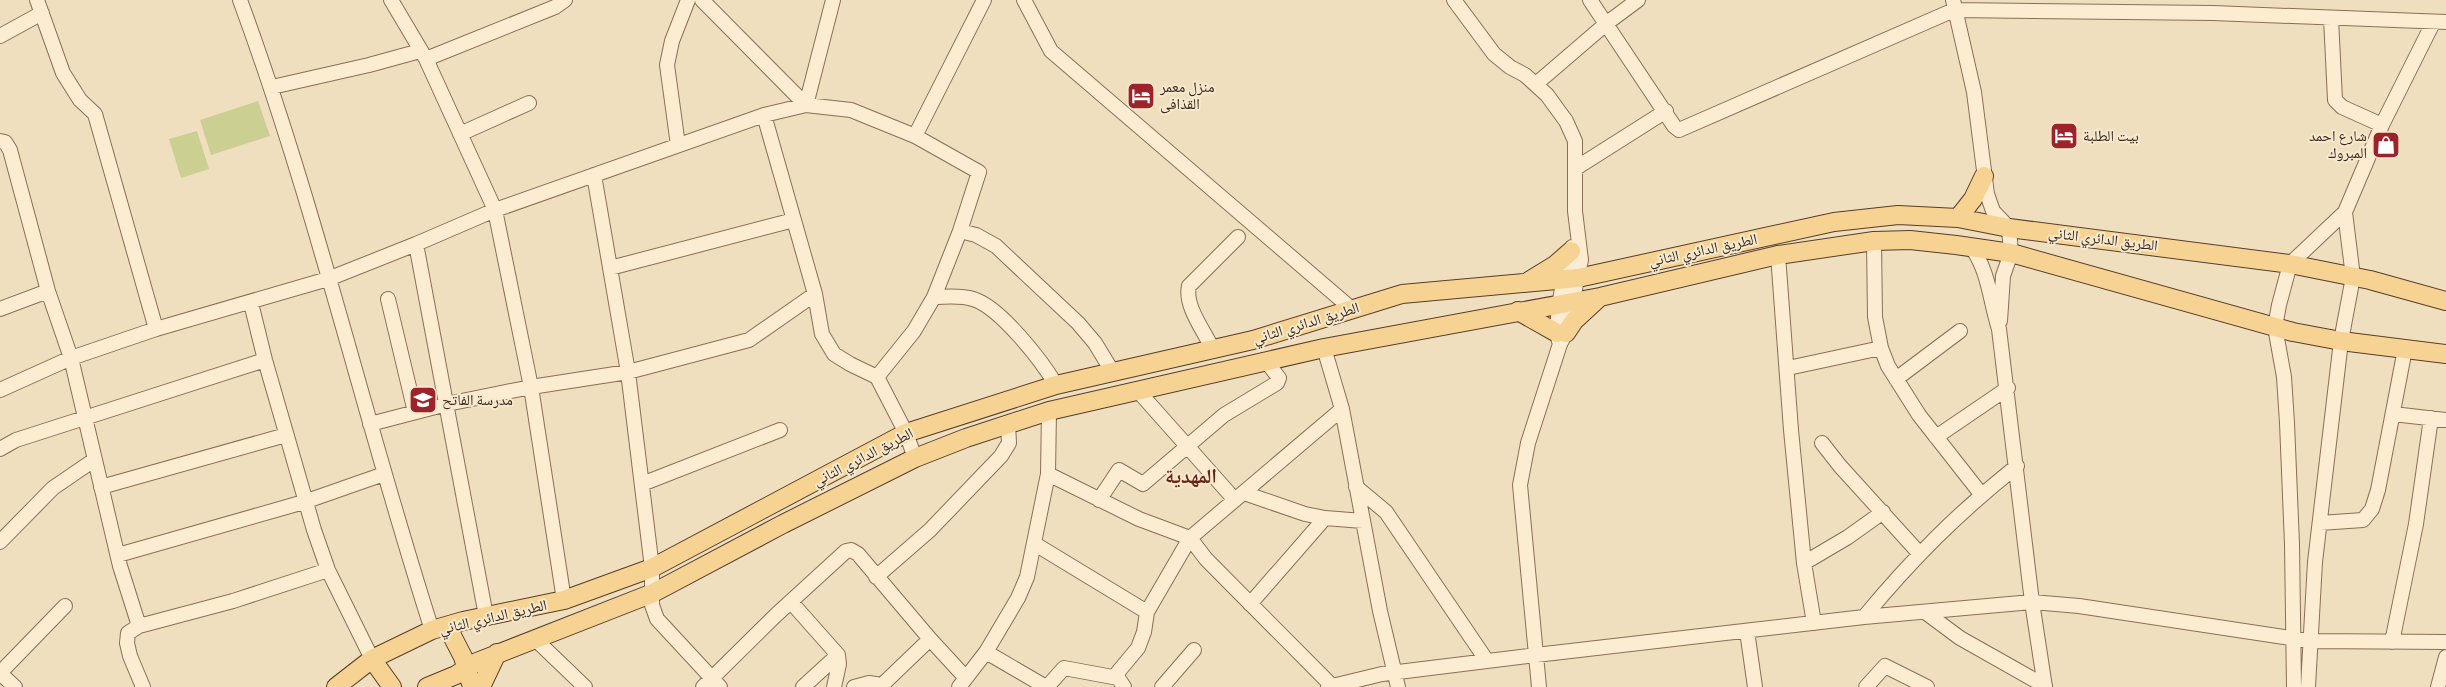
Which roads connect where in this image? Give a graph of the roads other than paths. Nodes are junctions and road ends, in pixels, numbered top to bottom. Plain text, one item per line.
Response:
1 (240, 0) edge
2 (391, 0) edge
3 (565, 0) edge
4 (688, 0) edge
5 (702, 0) edge
6 (833, 0) edge
7 (984, 0) edge
8 (1024, 0) edge
9 (1454, 0) edge
10 (1590, 0) edge
11 (1638, 0) edge
12 (1954, 5) edge
13 (39, 7) edge
14 (2331, 18) junction
15 (1607, 23) junction
16 (2440, 23) edge
17 (0, 36) edge
18 (423, 55) junction
19 (1536, 84) junction
20 (272, 86) junction
21 (529, 104) dead end
22 (806, 105) junction
23 (1666, 111) junction
24 (764, 115) junction
25 (2382, 125) junction
26 (460, 134) junction
27 (915, 136) junction
28 (0, 141) edge
29 (678, 145) junction
30 (1576, 168) junction
31 (594, 175) junction
32 (1984, 176) junction
33 (495, 210) junction
34 (2345, 212) junction
35 (1958, 218) junction
36 (794, 220) junction
37 (2009, 228) junction
38 (960, 231) junction
39 (1238, 237) dead end
40 (1874, 241) junction
41 (1574, 243) junction
42 (416, 244) junction
43 (1972, 248) junction
44 (2010, 253) junction
45 (1778, 255) junction
46 (2290, 264) junction
47 (610, 268) junction
48 (2353, 277) junction
49 (1572, 278) junction
50 (328, 279) junction
51 (1524, 284) junction
52 (48, 291) junction
53 (815, 294) junction
54 (934, 297) junction
55 (1600, 297) junction
56 (388, 300) dead end
57 (2446, 301) edge
58 (1566, 302) junction
59 (251, 303) junction
60 (0, 309) edge
61 (1353, 310) junction
62 (1518, 311) junction
63 (2275, 327) junction
64 (156, 329) junction
65 (1999, 329) junction
66 (1960, 331) dead end
67 (1561, 337) junction
68 (2341, 341) junction
69 (1324, 348) junction
70 (1881, 348) junction
71 (2405, 349) junction
72 (1213, 350) junction
73 (2446, 354) edge
74 (71, 358) junction
75 (265, 360) junction
76 (1266, 360) junction
77 (1788, 368) junction
78 (1112, 371) junction
79 (628, 372) junction
80 (877, 377) junction
81 (1896, 379) junction
82 (1056, 385) junction
83 (531, 387) junction
84 (2008, 388) junction
85 (0, 390) edge
86 (1139, 392) junction
87 (447, 404) junction
88 (1342, 409) junction
89 (1049, 411) junction
90 (415, 412) junction
91 (2392, 414) junction
92 (85, 418) junction
93 (2431, 418) junction
94 (2446, 420) edge
95 (370, 424) junction
96 (1008, 424) junction
97 (780, 430) dead end
98 (906, 433) junction
99 (286, 435) junction
100 (1936, 437) junction
101 (1822, 443) dead end
102 (1187, 445) junction
103 (0, 449) edge
104 (915, 458) junction
105 (94, 460) junction
106 (2017, 466) junction
107 (384, 474) junction
108 (1048, 474) junction
109 (642, 484) junction
110 (102, 487) junction
111 (1356, 487) junction
112 (1981, 494) junction
113 (1240, 497) junction
114 (1099, 500) junction
115 (304, 502) junction
116 (1883, 512) junction
117 (1325, 518) junction
118 (1362, 521) junction
119 (2320, 523) junction
120 (1190, 538) junction
121 (0, 542) edge
122 (1036, 544) junction
123 (1919, 553) junction
124 (118, 555) junction
125 (1804, 563) junction
126 (652, 568) junction
127 (328, 570) junction
128 (876, 577) junction
129 (653, 593) junction
130 (564, 600) junction
131 (791, 602) junction
132 (2032, 602) junction
133 (1250, 604) junction
134 (65, 606) dead end
135 (1147, 612) junction
136 (1925, 612) junction
137 (486, 616) junction
138 (1864, 617) junction
139 (1814, 623) junction
140 (139, 626) junction
141 (440, 628) junction
142 (1747, 631) junction
143 (535, 639) junction
144 (2294, 639) junction
145 (930, 640) junction
146 (2310, 641) junction
147 (2392, 642) junction
148 (2446, 642) edge
149 (1194, 650) dead end
150 (986, 652) junction
151 (497, 654) junction
152 (838, 655) junction
153 (1536, 655) junction
154 (2446, 657) edge
155 (372, 659) junction
156 (1488, 661) junction
157 (466, 668) junction
158 (0, 673) edge
159 (1394, 673) junction
160 (962, 682) edge
161 (1121, 683) edge
162 (712, 684) edge
163 (1330, 686) edge
164 (15, 687) edge
165 (143, 687) edge
166 (336, 687) edge
167 (392, 687) edge
168 (427, 687) edge
169 (472, 687) edge
170 (481, 687) edge
171 (584, 687) edge
172 (803, 687) edge
173 (834, 687) edge
174 (854, 687) edge
175 (1046, 687) edge
176 (1162, 687) edge
177 (1398, 687) edge
178 (1539, 687) edge
179 (1755, 687) edge
180 (1866, 687) edge
181 (1927, 687) edge
182 (2045, 687) edge
183 (2294, 687) edge
184 (2308, 687) edge
185 (2438, 687) edge

1 - 20 street
2 - 18 street
3 - 18 street
4 - 29 street
5 - 22 street
6 - 22 street
7 - 27 street
8 - 61 street
9 - 19 street
10 - 15 street
11 - 15 street
12 - 14 street
12 - 23 street
12 - 32 street
13 - 17 street
13 - 64 street
14 - 16 street
14 - 25 street
15 - 19 street
15 - 23 street
16 - 25 street
18 - 20 street
18 - 26 street
19 - 30 street
20 - 50 street
21 - 26 street
22 - 24 street
22 - 27 street
23 - 30 street
24 - 29 street
24 - 36 street
25 - 34 street
26 - 33 street
27 - 38 street
28 - 52 street
29 - 31 street
30 - 41 street
31 - 33 street
31 - 47 street
32 - 35 main road
32 - 37 street
33 - 42 street
33 - 83 street
34 - 46 street
34 - 48 street
35 - 37 main road, الطريق الدائري الثاني
35 - 49 main road, الطريق الدائري الثاني
36 - 47 street
36 - 53 street
37 - 44 street
37 - 46 main road, الطريق الدائري الثاني
38 - 54 street
38 - 78 street
39 - 72 street
40 - 43 main road, الطريق الدائري الثاني
40 - 45 main road, الطريق الدائري الثاني
40 - 70 street
41 - 49 street
41 - 51 main road
42 - 50 street
42 - 87 street
43 - 44 main road, الطريق الدائري الثاني
43 - 65 street
44 - 63 main road, الطريق الدائري الثاني
44 - 65 street
45 - 55 main road, الطريق الدائري الثاني
45 - 77 street
46 - 48 main road, الطريق الدائري الثاني
46 - 63 street
47 - 79 street
48 - 57 main road
48 - 68 street
49 - 51 main road, الطريق الدائري الثاني
49 - 58 street
50 - 59 street
50 - 95 street
51 - 61 main road, الطريق الدائري الثاني
52 - 60 street
52 - 74 street
53 - 79 street
53 - 80 street
54 - 80 street
54 - 82 street
55 - 58 main road, الطريق الدائري الثاني
55 - 67 main road
56 - 90 street
58 - 62 main road, الطريق الدائري الثاني
58 - 67 street
59 - 64 street
59 - 75 street
61 - 72 main road, الطريق الدائري الثاني
62 - 67 main road
62 - 69 main road, الطريق الدائري الثاني
63 - 68 main road, الطريق الدائري الثاني
63 - 144 street
64 - 74 street
65 - 84 street
66 - 81 street
67 - 153 street
68 - 71 main road, الطريق الدائري الثاني
68 - 119 street
69 - 76 main road, الطريق الدائري الثاني
69 - 88 street
70 - 77 street
70 - 81 street
71 - 73 main road, الطريق الدائري الثاني
71 - 91 street
72 - 78 main road, الطريق الدائري الثاني
74 - 85 street
74 - 92 street
75 - 92 street
75 - 99 street
76 - 86 main road, الطريق الدائري الثاني
76 - 102 street
77 - 125 street
78 - 82 main road, الطريق الدائري الثاني
79 - 83 street
79 - 109 street
80 - 98 street
81 - 100 street
82 - 98 main road, الطريق الدائري الثاني
83 - 87 street
83 - 130 street
84 - 100 street
84 - 106 street
86 - 89 main road, الطريق الدائري الثاني
86 - 102 street
87 - 90 street
87 - 137 street
88 - 111 street
88 - 113 street
89 - 96 main road, الطريق الدائري الثاني
89 - 108 street
90 - 95 street
91 - 93 street
91 - 119 street
92 - 103 street
92 - 105 street
93 - 94 street
93 - 147 street
95 - 107 street
96 - 104 main road, الطريق الدائري الثاني
96 - 128 street
97 - 109 street
98 - 104 street
98 - 126 main road, الطريق الدائري الثاني
99 - 110 street
99 - 115 street
100 - 112 street
101 - 116 street
102 - 113 street
102 - 114 street
104 - 129 main road, الطريق الدائري الثاني
105 - 110 street
105 - 121 street
106 - 112 street
106 - 132 street
107 - 115 street
107 - 141 street
108 - 114 street
108 - 122 street
109 - 126 street
110 - 124 street
111 - 118 street
111 - 156 street
112 - 123 street
113 - 117 street
113 - 120 street
114 - 120 street
115 - 124 street
115 - 127 street
116 - 123 street
116 - 125 street
117 - 118 street
117 - 133 street
118 - 159 street
119 - 146 street
120 - 133 street
120 - 135 street
122 - 135 street
122 - 150 street
123 - 138 street
124 - 140 street
125 - 139 street
126 - 129 street
126 - 130 main road, الطريق الدائري الثاني
127 - 140 street
127 - 155 street
128 - 131 street
128 - 145 street
129 - 143 main road, الطريق الدائري الثاني
129 - 162 street
130 - 137 main road, الطريق الدائري الثاني
131 - 152 street
131 - 162 street
132 - 136 street
132 - 144 street
132 - 182 street
133 - 163 street
134 - 158 street
135 - 161 street
136 - 138 street
136 - 182 street
137 - 141 main road, الطريق الدائري الثاني
138 - 139 street
139 - 142 street
140 - 165 street
141 - 155 main road, الطريق الدائري الثاني
141 - 157 main road
142 - 153 street
142 - 179 street
143 - 151 main road, الطريق الدائري الثاني
143 - 171 street
144 - 146 street
144 - 183 street
145 - 160 street
145 - 174 street
146 - 147 street
146 - 184 street
147 - 148 street
149 - 176 street
150 - 160 street
150 - 175 street
151 - 157 main road, الطريق الدائري الثاني
151 - 170 main road
152 - 172 street
152 - 173 street
153 - 156 street
153 - 178 street
154 - 185 street
155 - 166 main road, الطريق الدائري الثاني
155 - 167 main road
156 - 159 street
157 - 168 main road, الطريق الدائري الثاني
157 - 169 main road
158 - 164 street
159 - 163 street
159 - 177 street
161 - 175 street
180 - 181 street

